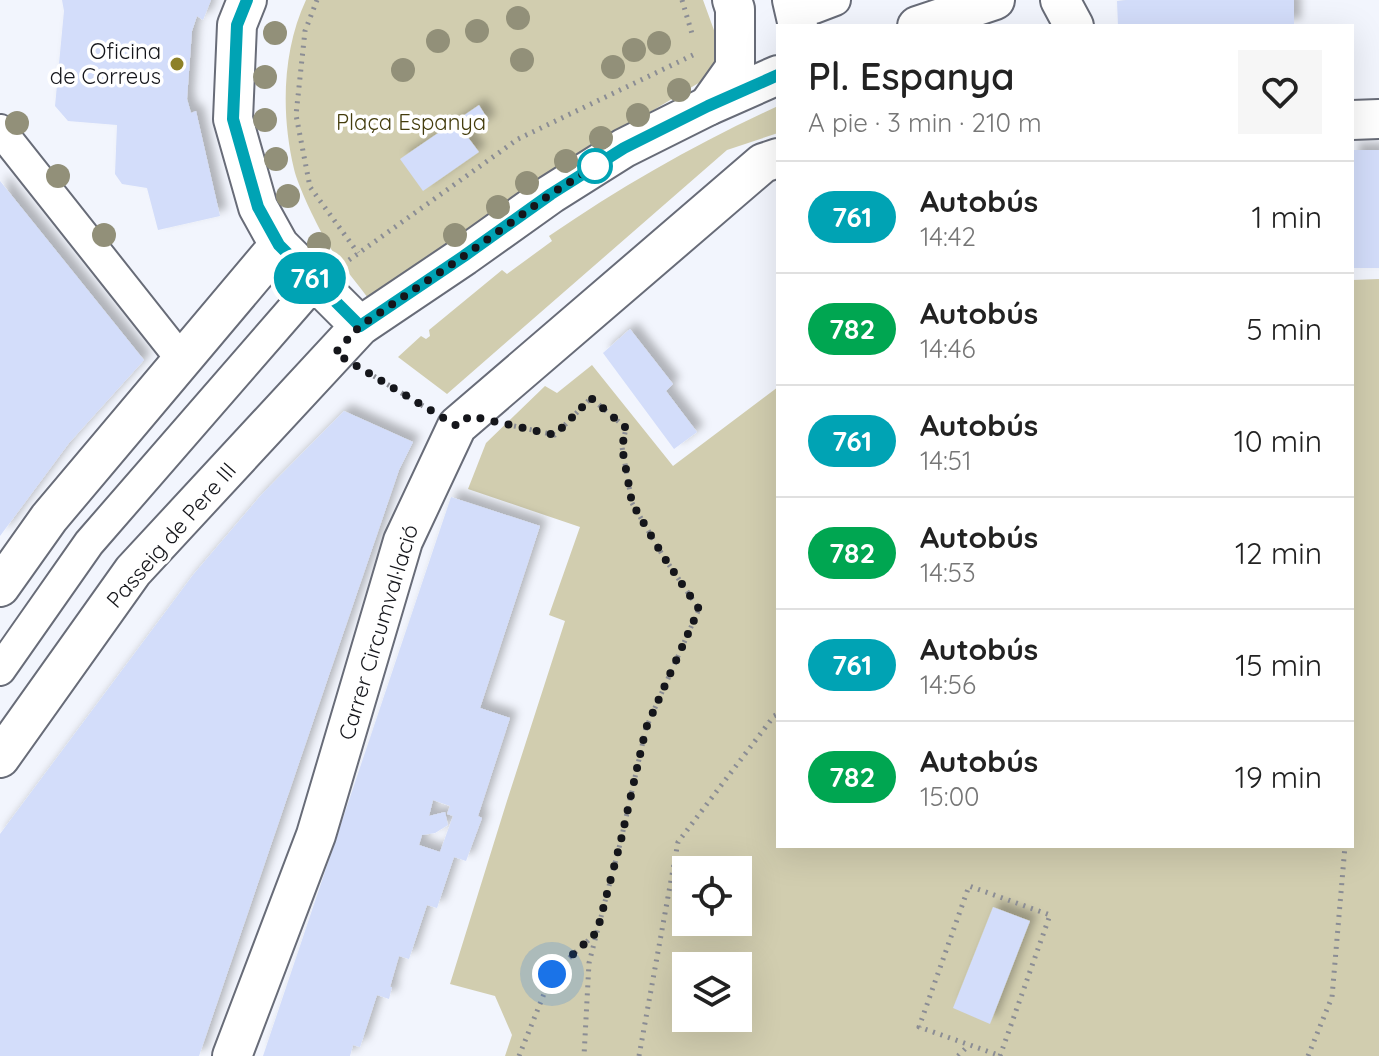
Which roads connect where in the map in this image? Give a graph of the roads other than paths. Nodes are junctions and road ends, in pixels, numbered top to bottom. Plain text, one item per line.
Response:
1 (247, 0) edge
2 (732, 0) edge
3 (995, 0) edge
4 (1060, 0) edge
5 (923, 24) edge
6 (1073, 24) edge
7 (776, 76) edge
8 (708, 106) junction
9 (1379, 119) edge
10 (1354, 120) edge
11 (0, 130) edge
12 (776, 159) edge
13 (279, 245) junction
14 (315, 283) junction
15 (348, 340) junction
16 (182, 360) junction
17 (0, 587) edge
18 (0, 670) edge
19 (0, 758) edge
20 (232, 1056) edge

1 - 13 street
2 - 8 street
3 - 5 street
4 - 6 street
7 - 8 street
8 - 15 street
9 - 10 street
11 - 16 street
12 - 20 street, Carrer Circumval·lació
13 - 14 street
13 - 16 street
14 - 15 street
14 - 18 street
15 - 19 street, Passeig de Pere III
16 - 17 street

